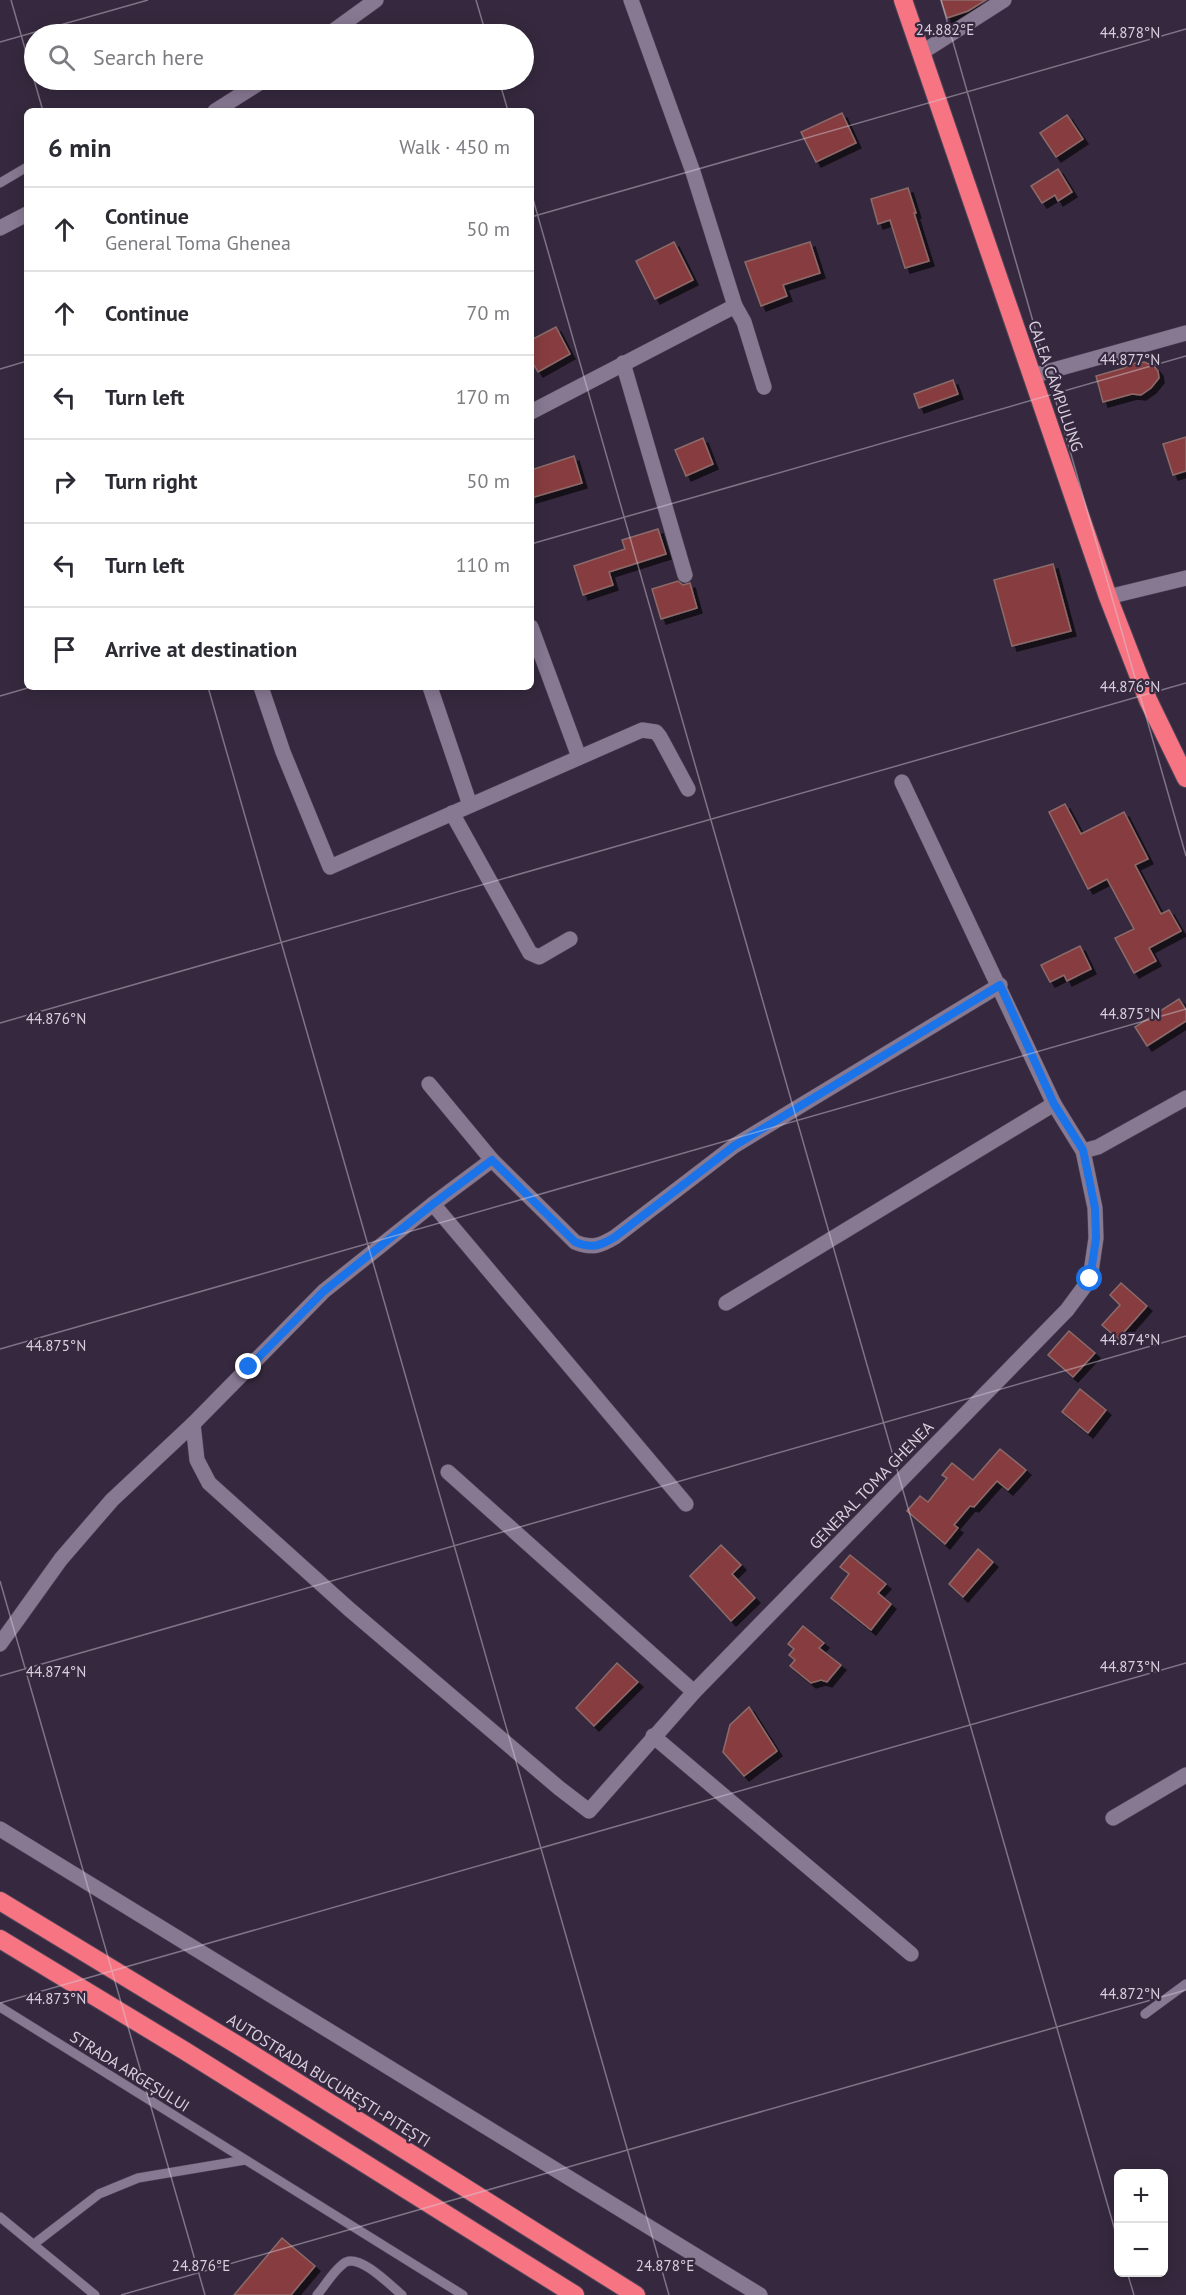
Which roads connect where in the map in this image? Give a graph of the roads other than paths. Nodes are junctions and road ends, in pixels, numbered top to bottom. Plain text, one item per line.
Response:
1 (376, 0) edge
2 (631, 0) edge
3 (903, 0) edge
4 (1004, 0) edge
5 (343, 24) edge
6 (921, 52) junction
7 (248, 90) edge
8 (220, 108) edge
9 (24, 169) edge
10 (0, 183) edge
11 (24, 216) edge
12 (0, 228) edge
13 (735, 306) junction
14 (1186, 333) edge
15 (623, 363) junction
16 (1032, 376) junction
17 (764, 387) dead end
18 (534, 410) edge
19 (685, 575) dead end
20 (1186, 578) edge
21 (1108, 597) junction
22 (534, 635) edge
23 (262, 690) edge
24 (431, 690) edge
25 (579, 757) junction
26 (1186, 778) edge
27 (902, 782) dead end
28 (688, 789) dead end
29 (470, 805) junction
30 (452, 813) junction
31 (570, 939) dead end
32 (1000, 985) junction
33 (429, 1084) dead end
34 (1186, 1098) edge
35 (1054, 1104) junction
36 (1083, 1150) junction
37 (492, 1160) junction
38 (433, 1204) junction
39 (726, 1303) dead end
40 (193, 1424) junction
41 (448, 1472) dead end
42 (686, 1504) dead end
43 (0, 1644) edge
44 (694, 1692) junction
45 (653, 1736) junction
46 (1186, 1775) edge
47 (1113, 1818) dead end
48 (0, 1829) edge
49 (0, 1901) edge
50 (0, 1939) edge
51 (911, 1954) dead end
52 (1186, 1984) edge
53 (0, 2007) edge
54 (1145, 2014) dead end
55 (245, 2160) junction
56 (0, 2217) edge
57 (34, 2244) junction
58 (96, 2295) edge
59 (317, 2295) edge
60 (402, 2295) edge
61 (463, 2295) edge
62 (574, 2295) edge
63 (636, 2295) edge
64 (760, 2295) edge

1 - 5 street
2 - 13 street
3 - 6 highway, CALEA CÂMPULUNG
4 - 6 street
6 - 16 highway, CALEA CÂMPULUNG
7 - 8 street
9 - 10 lane
11 - 12 street
13 - 15 street
13 - 17 street
14 - 16 street
15 - 18 street
15 - 19 street
16 - 21 highway, CALEA CÂMPULUNG
20 - 21 street
21 - 26 highway, CALEA CÂMPULUNG
22 - 25 street
23 - 30 street
24 - 29 street
25 - 28 street
25 - 29 street
27 - 32 street
29 - 30 street
30 - 31 street
32 - 35 street
32 - 37 street
33 - 37 street
34 - 36 street
35 - 36 street
35 - 39 street
36 - 44 street, GENERAL TOMA GHENEA
37 - 38 street
38 - 40 street
38 - 42 street
40 - 43 street
40 - 45 street, GENERAL TOMA GHENEA
41 - 44 street
44 - 45 street, GENERAL TOMA GHENEA
45 - 51 street
46 - 47 street
48 - 64 street
49 - 63 highway, AUTOSTRADA BUCUREȘTI-PITEȘTI
50 - 62 highway
52 - 54 lane
53 - 55 lane, STRADA ARGEȘULUI
55 - 57 lane
55 - 61 lane, STRADA ARGEȘULUI
56 - 57 lane
57 - 58 lane
59 - 60 lane

